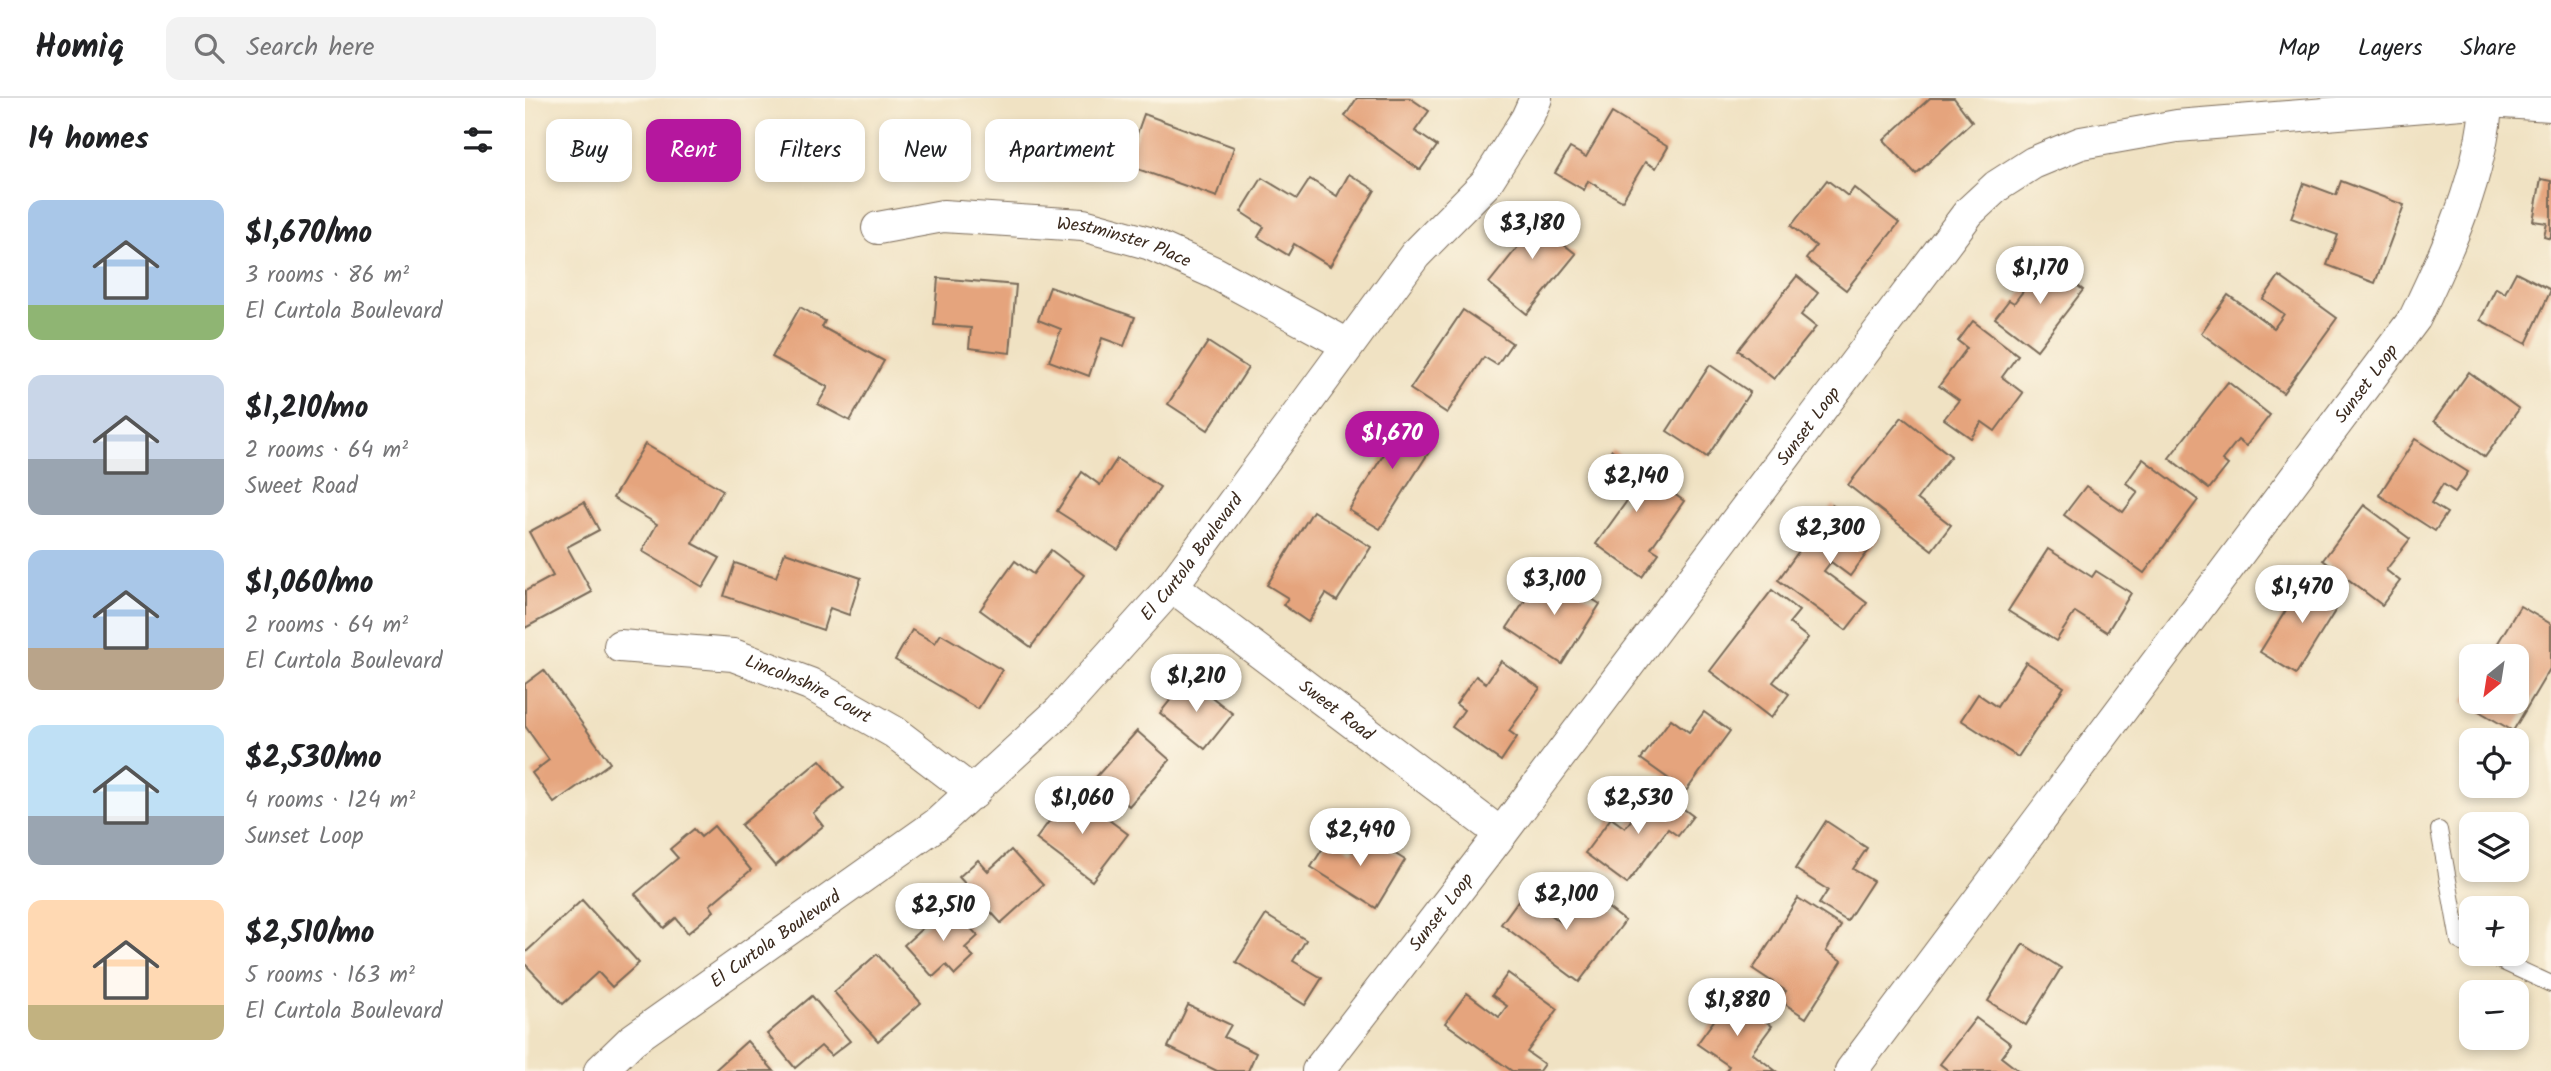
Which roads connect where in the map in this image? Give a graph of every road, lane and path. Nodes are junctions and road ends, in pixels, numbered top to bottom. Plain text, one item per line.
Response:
1 (1536, 98) edge
2 (2487, 99) edge
3 (2551, 105) edge
4 (878, 228) dead end
5 (1348, 345) junction
6 (1172, 586) junction
7 (620, 646) dead end
8 (974, 793) junction
9 (2439, 830) dead end
10 (1501, 834) junction
11 (2459, 941) edge
12 (2512, 966) edge
13 (2551, 984) edge
14 (600, 1071) edge
15 (1318, 1071) edge
16 (1851, 1071) edge

1 - 5 street, El Curtola Boulevard
2 - 3 street
2 - 10 street, Sunset Loop
2 - 16 street, Sunset Loop
4 - 5 street, Westminster Place
5 - 6 street, El Curtola Boulevard
6 - 8 street, El Curtola Boulevard
6 - 10 street, Sweet Road
7 - 8 street, Lincolnshire Court
8 - 14 street, El Curtola Boulevard
9 - 11 lane
10 - 15 street, Sunset Loop
12 - 13 lane

